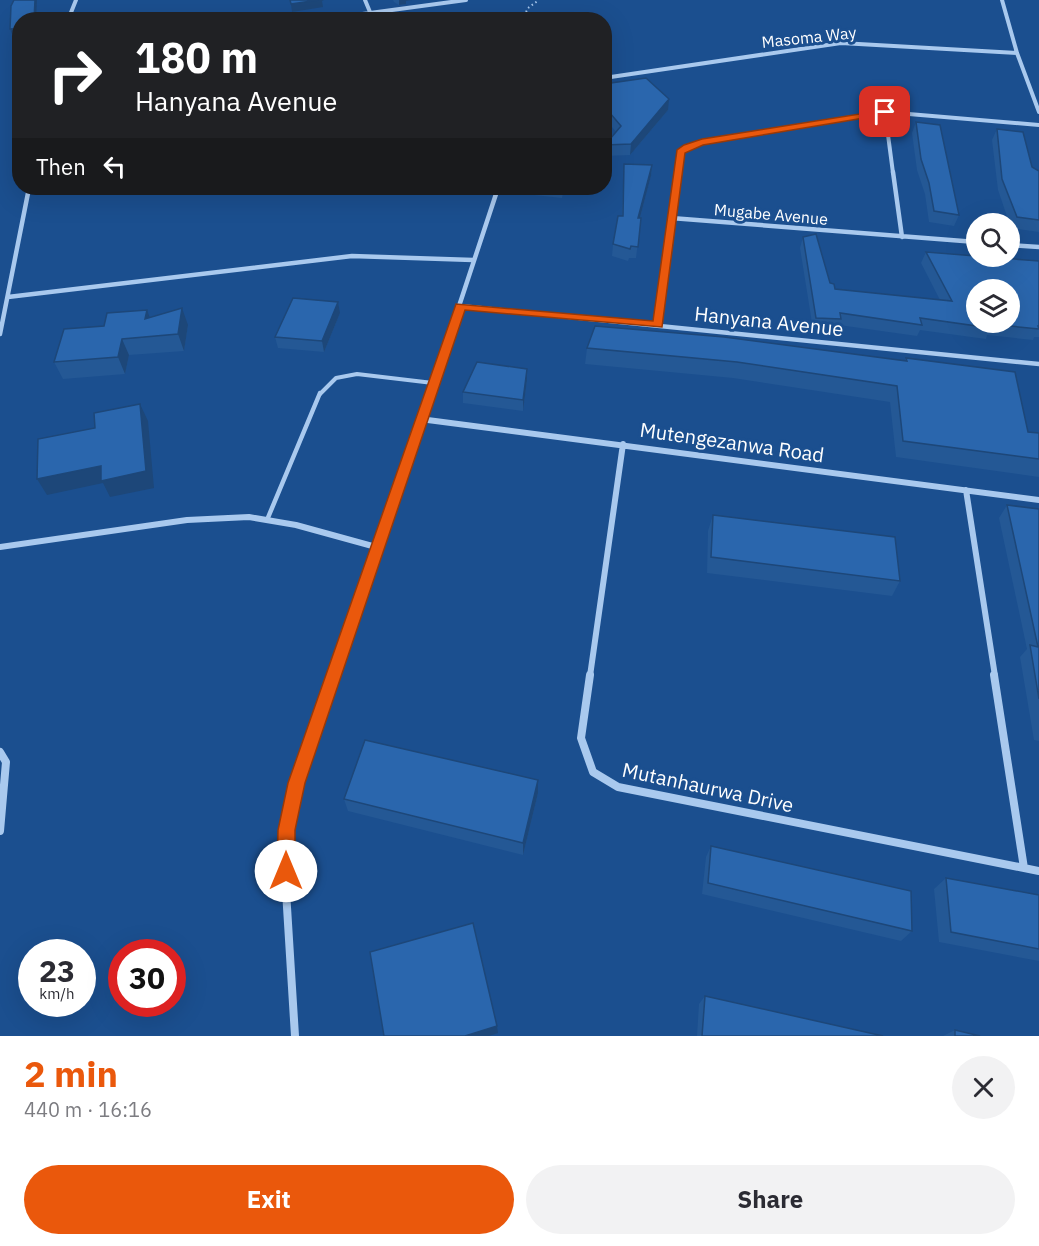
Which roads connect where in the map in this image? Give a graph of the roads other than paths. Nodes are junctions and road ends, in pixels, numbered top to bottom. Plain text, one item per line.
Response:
1 (365, 0) edge
2 (466, 0) edge
3 (1002, 0) edge
4 (370, 12) joint
5 (1017, 53) junction
6 (612, 77) edge
7 (885, 112) junction
8 (1039, 112) edge
9 (1039, 125) edge
10 (28, 195) edge
11 (496, 195) edge
12 (671, 218) junction
13 (902, 237) junction
14 (966, 241) edge
15 (1020, 246) edge
16 (1039, 247) edge
17 (473, 260) junction
18 (8, 297) junction
19 (460, 306) junction
20 (658, 325) junction
21 (0, 334) edge
22 (1039, 364) edge
23 (433, 383) junction
24 (420, 419) junction
25 (623, 444) junction
26 (966, 490) junction
27 (1039, 500) edge
28 (267, 520) junction
29 (0, 547) edge
30 (376, 547) junction
31 (0, 752) edge
32 (0, 831) edge
33 (1024, 868) junction
34 (1039, 871) edge
35 (295, 1036) edge

1 - 4 street
2 - 4 street
3 - 5 street
5 - 6 street, Masoma Way
5 - 8 street
7 - 9 street
7 - 12 street
7 - 13 street
10 - 18 street
11 - 17 street
12 - 13 street, Mugabe Avenue
12 - 20 street
13 - 14 street, Mugabe Avenue
15 - 16 street
17 - 18 street
17 - 19 street
18 - 21 street
19 - 20 street, Hanyana Avenue
19 - 23 street
20 - 22 street, Hanyana Avenue
23 - 24 street
23 - 28 lane
24 - 25 street, Mutengezanwa Road
24 - 30 street
25 - 26 street, Mutengezanwa Road
25 - 33 street, Mutanhaurwa Drive
26 - 27 street, Mutengezanwa Road
26 - 33 street
28 - 29 street
28 - 30 street
30 - 35 street
31 - 32 street
33 - 34 street, Mutanhaurwa Drive

